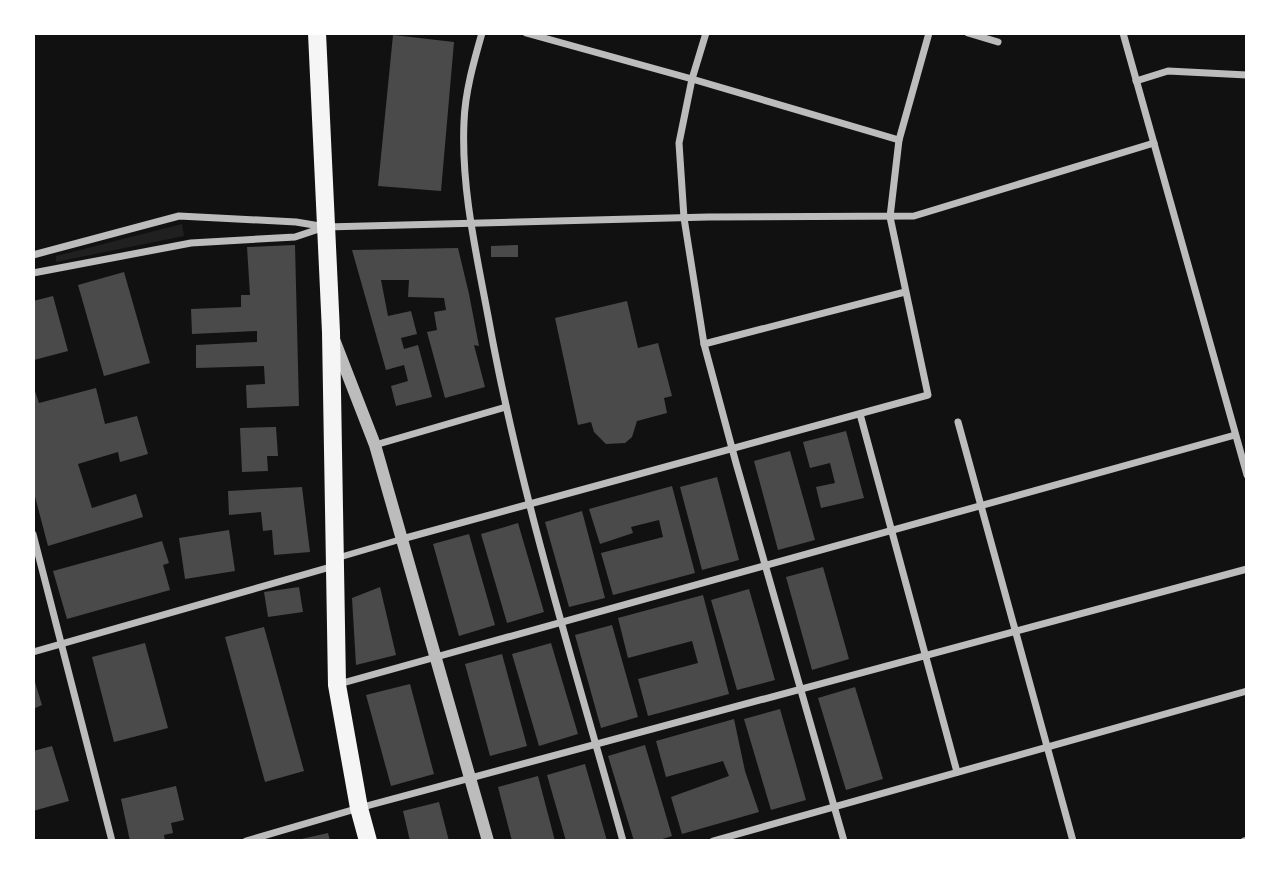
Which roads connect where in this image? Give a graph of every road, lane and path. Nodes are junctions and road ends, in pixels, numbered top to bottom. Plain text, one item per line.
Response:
1 (317, 33) edge
2 (482, 33) edge
3 (526, 33) edge
4 (706, 33) edge
5 (929, 33) edge
6 (968, 33) edge
7 (1123, 33) edge
8 (998, 42) dead end
9 (1247, 75) edge
10 (692, 79) junction
11 (1136, 81) junction
12 (900, 140) junction
13 (1154, 143) junction
14 (890, 217) junction
15 (684, 218) junction
16 (470, 223) junction
17 (326, 227) junction
18 (33, 256) edge
19 (33, 273) edge
20 (905, 292) junction
21 (331, 332) junction
22 (704, 344) junction
23 (506, 407) junction
24 (859, 414) junction
25 (958, 422) dead end
26 (1236, 435) junction
27 (375, 445) junction
28 (733, 449) junction
29 (1247, 475) edge
30 (530, 503) junction
31 (981, 506) junction
32 (891, 531) junction
33 (33, 534) edge
34 (402, 539) junction
35 (335, 562) junction
36 (766, 566) junction
37 (1247, 569) edge
38 (562, 622) junction
39 (1015, 631) junction
40 (62, 644) junction
41 (33, 652) edge
42 (925, 655) junction
43 (436, 658) junction
44 (337, 685) junction
45 (801, 689) junction
46 (1247, 691) edge
47 (596, 744) junction
48 (1048, 747) junction
49 (957, 772) junction
50 (470, 779) junction
51 (834, 807) junction
52 (359, 808) junction
53 (112, 841) edge
54 (246, 841) edge
55 (368, 841) edge
56 (488, 841) edge
57 (623, 841) edge
58 (713, 841) edge
59 (844, 841) edge
60 (1073, 841) edge

1 - 17 main road
2 - 16 street
3 - 10 street
4 - 10 street
5 - 12 street
6 - 8 street
7 - 11 street
9 - 11 street
10 - 12 street
10 - 15 street
11 - 13 street
12 - 14 street
13 - 14 street
13 - 26 street
14 - 15 street
14 - 20 street
15 - 16 street
15 - 22 street
16 - 17 street
16 - 23 street
17 - 18 street
17 - 19 street
17 - 21 main road
20 - 22 street
20 - 24 street
21 - 27 street
21 - 35 main road
22 - 28 street
23 - 27 street
23 - 30 street
24 - 28 street
24 - 32 street
25 - 31 street
26 - 29 street
26 - 31 street
27 - 34 street
28 - 30 street
28 - 36 street
30 - 34 street
30 - 38 street
31 - 32 street
31 - 39 street
32 - 36 street
32 - 42 street
33 - 40 street
34 - 35 street
34 - 43 street
35 - 40 street
35 - 44 main road
36 - 38 street
36 - 45 street
37 - 39 street
38 - 43 street
38 - 47 street
39 - 42 street
39 - 48 street
40 - 41 street
40 - 53 street
42 - 45 street
42 - 49 street
43 - 44 street
43 - 50 street
44 - 52 main road
45 - 47 street
45 - 51 street
46 - 48 street
47 - 50 street
47 - 57 street
48 - 49 street
48 - 60 street
49 - 51 street
50 - 52 street
50 - 56 street
51 - 58 street
51 - 59 street
52 - 54 street
52 - 55 main road

